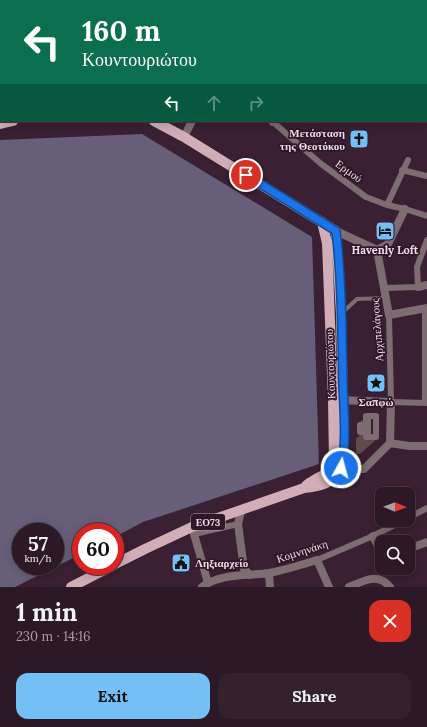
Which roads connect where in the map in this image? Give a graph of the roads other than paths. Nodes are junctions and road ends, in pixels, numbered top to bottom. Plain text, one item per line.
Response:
1 (156, 122) edge
2 (192, 122) edge
3 (274, 122) edge
4 (184, 137) junction
5 (408, 160) dead end
6 (402, 170) junction
7 (427, 176) edge
8 (387, 205) junction
9 (405, 209) junction
10 (427, 216) edge
11 (322, 222) junction
12 (336, 231) junction
13 (427, 240) edge
14 (377, 250) junction
15 (427, 284) edge
16 (418, 287) junction
17 (385, 288) junction
18 (386, 298) junction
19 (426, 308) edge
20 (341, 314) junction
21 (389, 315) junction
22 (338, 400) junction
23 (391, 402) junction
24 (426, 403) edge
25 (390, 443) junction
26 (427, 446) edge
27 (341, 468) junction
28 (304, 488) junction
29 (427, 508) edge
30 (241, 511) junction
31 (415, 514) edge
32 (238, 524) junction
33 (390, 527) edge
34 (193, 531) junction
35 (373, 536) junction
36 (375, 540) edge
37 (427, 542) edge
38 (415, 546) edge
39 (124, 560) edge
40 (317, 560) junction
41 (269, 573) junction
42 (94, 575) edge
43 (250, 575) junction
44 (205, 585) edge
45 (71, 587) edge
46 (270, 587) edge
47 (329, 587) edge
48 (349, 587) edge
49 (390, 587) edge

1 - 4 main road
2 - 4 street
3 - 8 street, Ερμού
4 - 11 main road
5 - 6 street
6 - 7 street
6 - 8 street
8 - 9 street, Ερμού
9 - 10 street, Ερμού
9 - 14 street
11 - 12 main road
11 - 22 main road, Κουντουριώτου / ΕΟ73
12 - 14 street
12 - 20 main road, Κουντουριώτου / ΕΟ73
13 - 16 street
14 - 17 street, Αρχιπελάγους
15 - 16 street
16 - 17 street
17 - 18 street, Αρχιπελάγους
18 - 20 lane
18 - 21 street, Αρχιπελάγους
19 - 21 street
19 - 24 street
20 - 22 main road, Κουντουριώτου / ΕΟ73
21 - 23 street, Αρχιπελάγους
22 - 23 street
22 - 27 main road, Κουντουριώτου / ΕΟ73
22 - 28 main road, Κουντουριώτου / ΕΟ73
23 - 24 street
23 - 25 street, Αρχιπελάγους
25 - 26 street
25 - 27 street
27 - 28 main road, Κουντουριώτου / ΕΟ73
28 - 30 main road, Κουντουριώτου / ΕΟ73
29 - 31 street
30 - 32 street
30 - 34 main road, Κουντουριώτου / ΕΟ73
32 - 34 street
32 - 43 street
33 - 35 street, Κομνηνάκη
34 - 39 main road, Κουντουριώτου / ΕΟ73
34 - 44 street
35 - 36 street
35 - 40 street, Κομνηνάκη
37 - 38 street
40 - 41 street, Κομνηνάκη
40 - 47 street
41 - 43 street, Κομνηνάκη
41 - 46 street
42 - 45 main road
43 - 44 street, Κομνηνάκη
48 - 49 street

